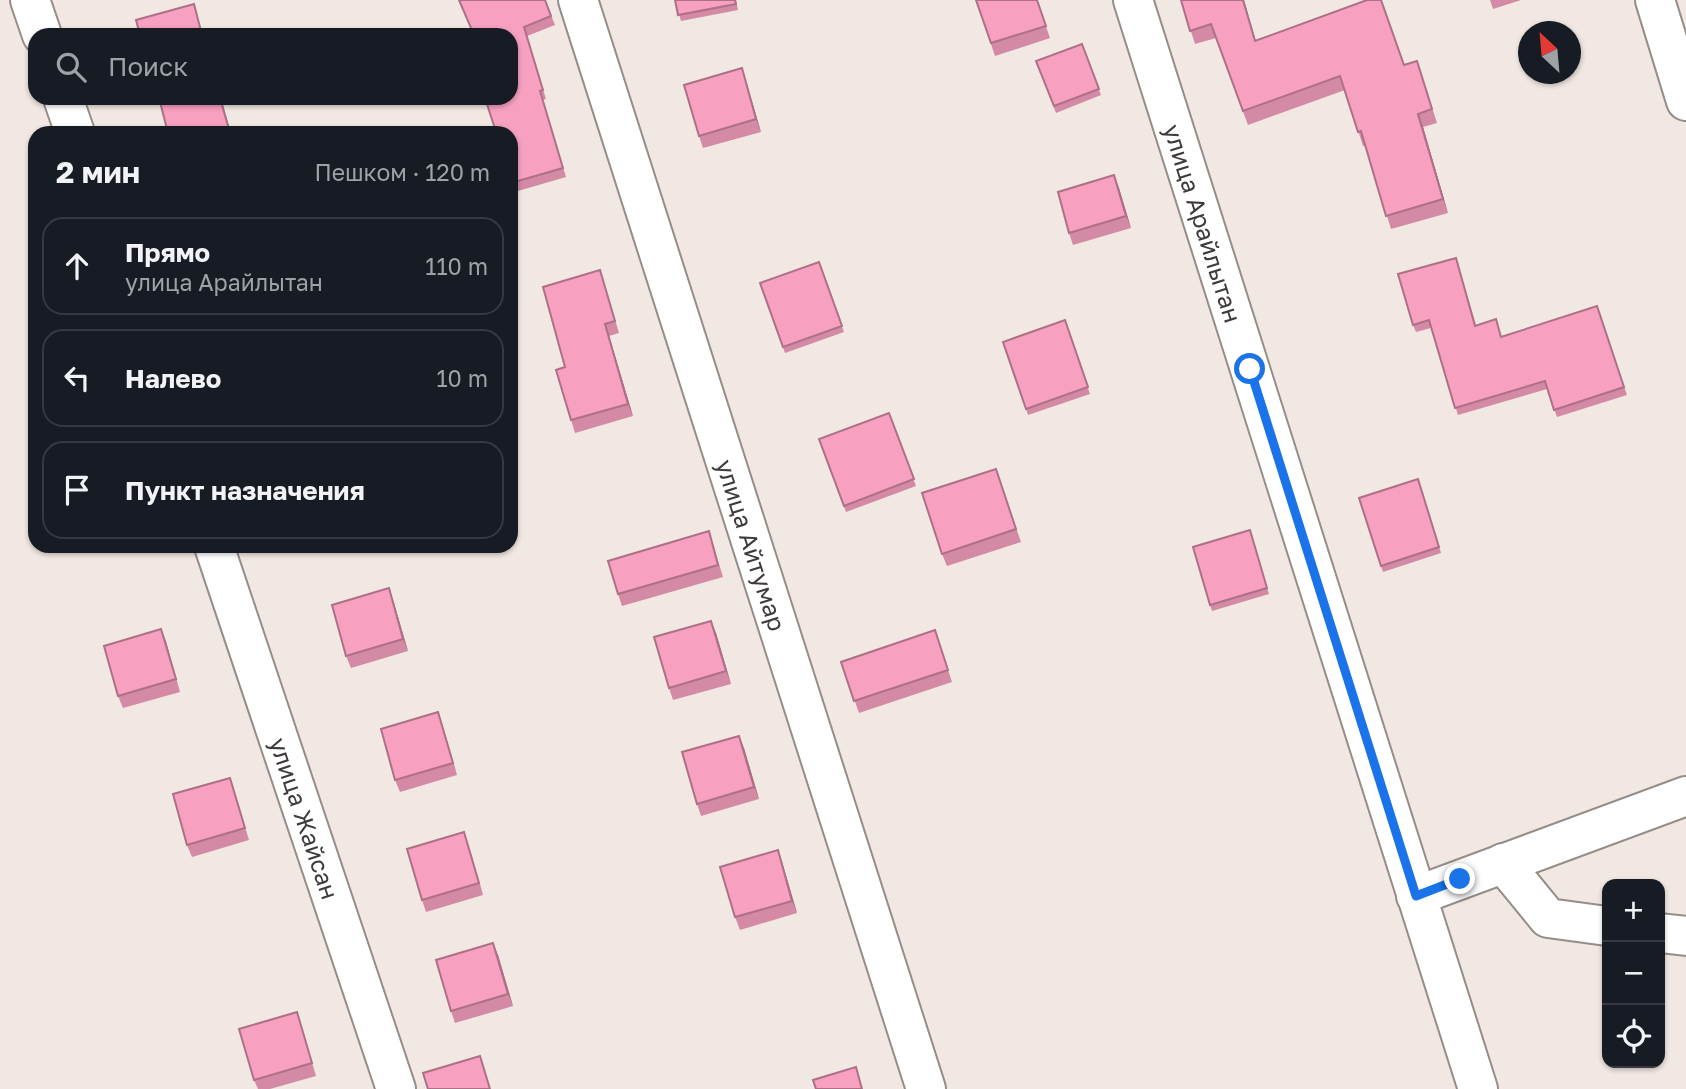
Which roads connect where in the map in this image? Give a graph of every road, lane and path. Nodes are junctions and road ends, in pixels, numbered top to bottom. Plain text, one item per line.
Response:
1 (30, 0) edge
2 (578, 0) edge
3 (1133, 0) edge
4 (1655, 0) edge
5 (40, 28) edge
6 (1686, 101) edge
7 (65, 105) edge
8 (73, 126) edge
9 (216, 553) edge
10 (1686, 796) edge
11 (1503, 863) junction
12 (1416, 896) junction
13 (1602, 925) edge
14 (1665, 934) edge
15 (1686, 936) edge
16 (396, 1089) edge
17 (926, 1089) edge
18 (1478, 1089) edge

1 - 5 street
2 - 17 street, улица Айтумар
3 - 12 street, улица Арайлытан
4 - 6 street
7 - 8 street
9 - 16 street, улица Жайсан
10 - 11 street
11 - 12 street
11 - 13 street
12 - 18 street, улица Арайлытан
14 - 15 street

